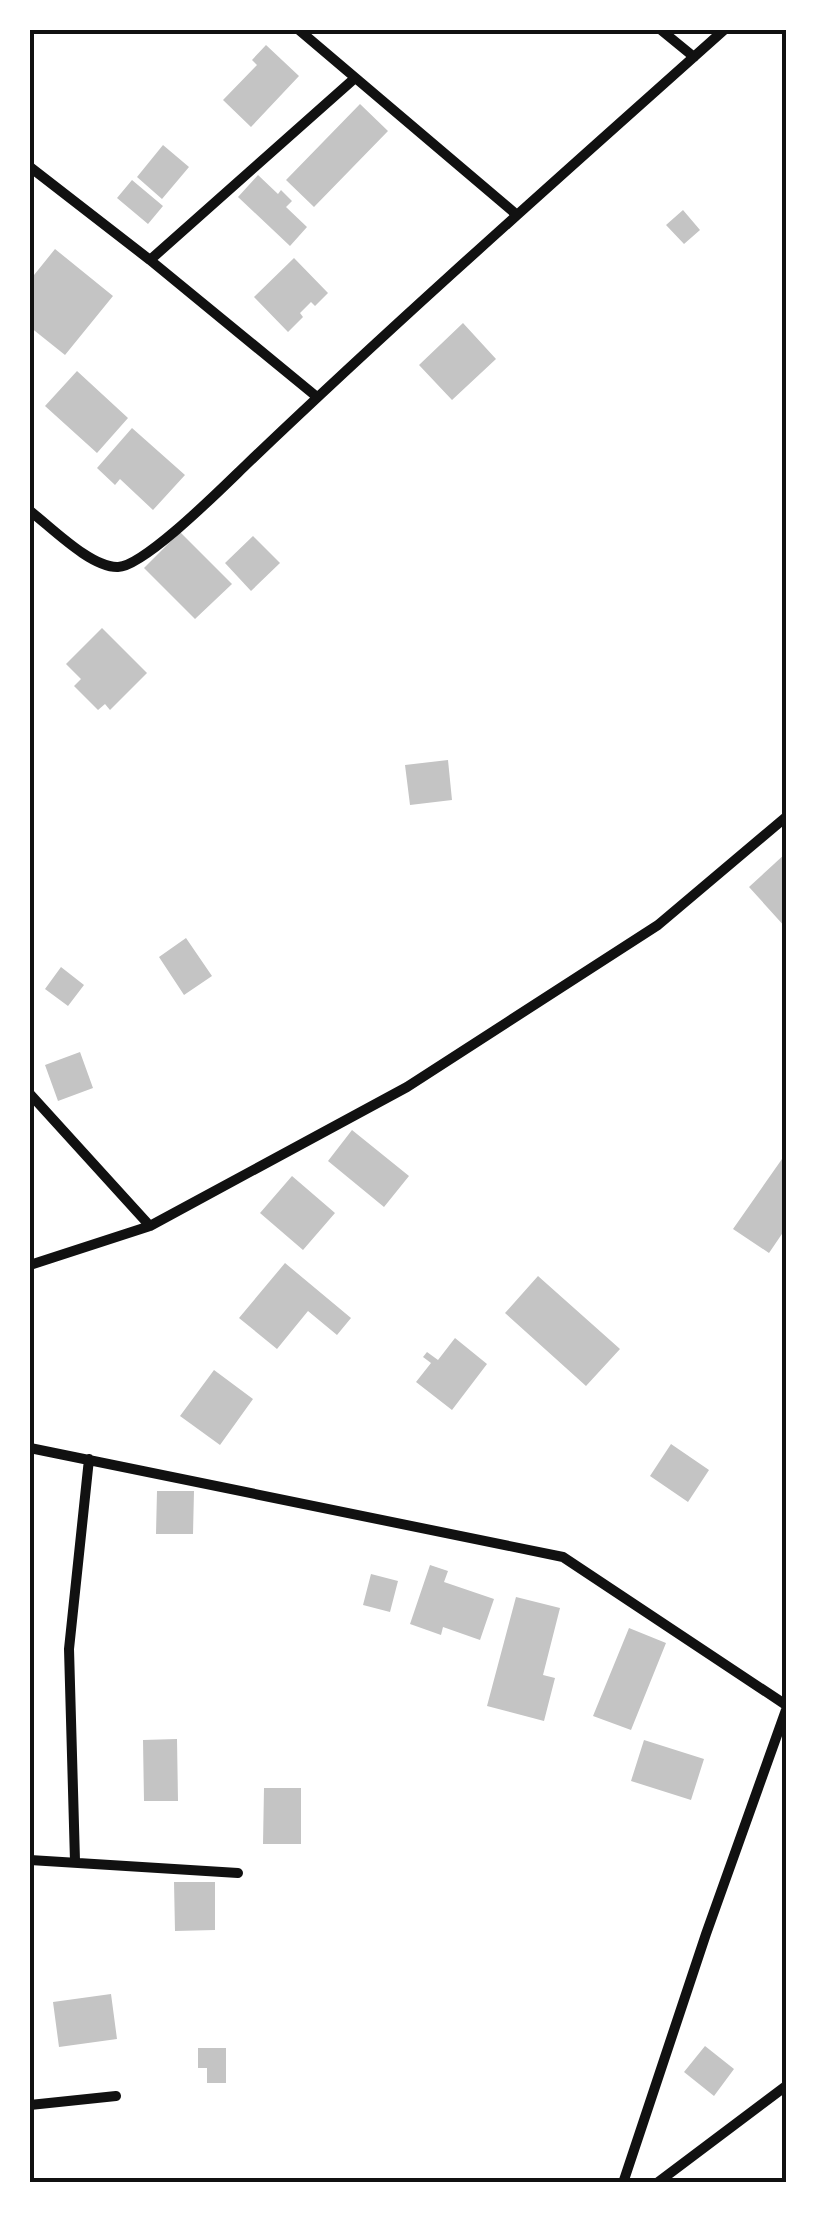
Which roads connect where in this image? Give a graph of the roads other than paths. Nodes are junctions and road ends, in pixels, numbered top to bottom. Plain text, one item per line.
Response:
1 (299, 30) edge
2 (661, 30) edge
3 (724, 30) edge
4 (694, 57) junction
5 (355, 78) junction
6 (30, 168) edge
7 (517, 215) junction
8 (150, 260) junction
9 (317, 397) junction
10 (30, 511) edge
11 (786, 818) edge
12 (30, 1094) edge
13 (150, 1226) junction
14 (30, 1265) edge
15 (30, 1448) edge
16 (89, 1460) junction
17 (786, 1708) edge
18 (30, 1860) edge
19 (75, 1861) junction
20 (238, 1872) dead end
21 (786, 2086) edge
22 (116, 2096) dead end
23 (30, 2104) edge
24 (623, 2183) edge
25 (657, 2183) edge

1 - 5 street
2 - 4 street
3 - 4 street
4 - 7 street
5 - 7 street
5 - 8 street
6 - 8 street
7 - 9 street
8 - 9 street
9 - 10 street
11 - 13 street
12 - 13 street
13 - 14 street
15 - 16 street
16 - 17 street
16 - 19 street
17 - 24 street
18 - 19 street
19 - 20 street
21 - 25 street
22 - 23 street

